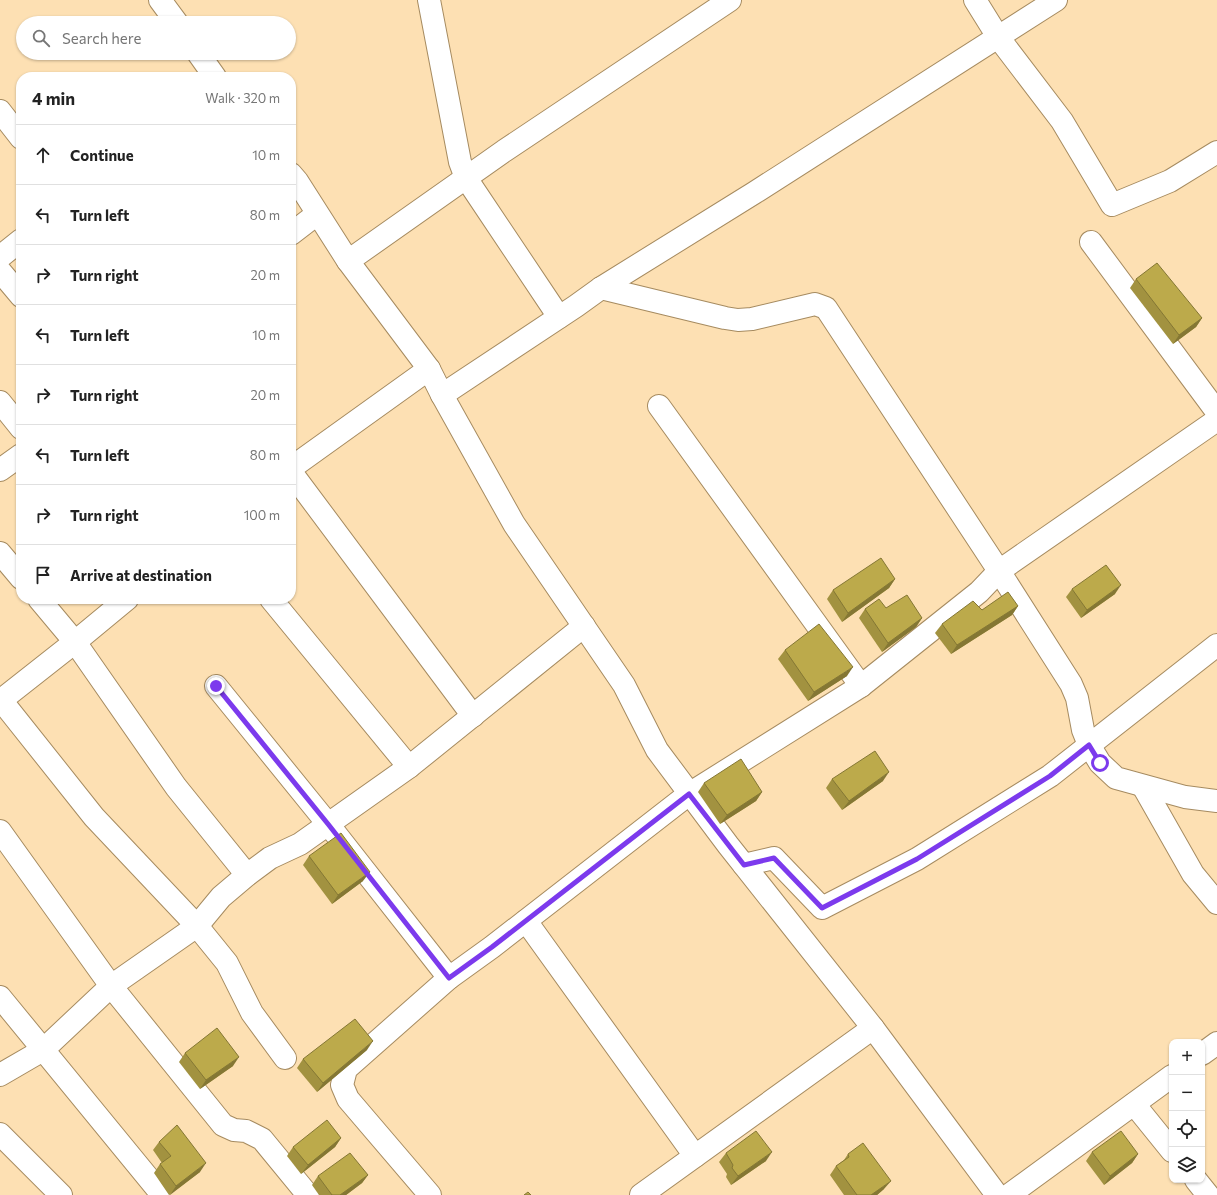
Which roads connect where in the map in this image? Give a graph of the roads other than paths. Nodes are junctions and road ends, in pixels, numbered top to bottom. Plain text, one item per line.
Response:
1 (429, 0) edge
2 (730, 0) edge
3 (975, 0) edge
4 (1056, 0) edge
5 (163, 1) edge
6 (173, 16) edge
7 (998, 37) junction
8 (203, 60) edge
9 (211, 72) edge
10 (0, 111) edge
11 (16, 132) edge
12 (1217, 152) edge
13 (466, 178) junction
14 (296, 180) edge
15 (317, 214) junction
16 (296, 230) edge
17 (1091, 242) dead end
18 (16, 244) edge
19 (0, 257) edge
20 (348, 261) junction
21 (0, 271) edge
22 (601, 288) junction
23 (16, 290) edge
24 (559, 318) junction
25 (429, 369) junction
26 (442, 395) junction
27 (0, 402) edge
28 (659, 406) dead end
29 (1217, 412) edge
30 (1217, 420) edge
31 (16, 422) edge
32 (16, 458) edge
33 (296, 464) edge
34 (0, 470) edge
35 (296, 479) edge
36 (0, 553) edge
37 (999, 571) junction
38 (16, 572) edge
39 (43, 604) edge
40 (121, 604) edge
41 (275, 604) edge
42 (584, 626) junction
43 (75, 642) junction
44 (1217, 645) edge
45 (216, 686) dead end
46 (861, 686) junction
47 (0, 700) edge
48 (473, 716) junction
49 (1089, 745) junction
50 (409, 767) junction
51 (1143, 786) junction
52 (689, 794) junction
53 (1217, 801) edge
54 (328, 824) junction
55 (0, 831) edge
56 (744, 865) junction
57 (247, 875) junction
58 (1217, 903) edge
59 (526, 921) junction
60 (197, 926) junction
61 (449, 978) junction
62 (111, 986) junction
63 (0, 997) edge
64 (873, 1028) junction
65 (1217, 1043) edge
66 (43, 1050) junction
67 (1205, 1052) edge
68 (286, 1058) dead end
69 (0, 1075) edge
70 (1169, 1078) edge
71 (1134, 1104) junction
72 (0, 1134) edge
73 (1169, 1147) edge
74 (694, 1156) junction
75 (1198, 1183) edge
76 (159, 1191) dead end
77 (61, 1195) edge
78 (308, 1195) edge
79 (430, 1195) edge
80 (641, 1195) edge
81 (997, 1195) edge
82 (1009, 1195) edge
83 (1208, 1195) edge

1 - 13 street
2 - 13 street
3 - 7 street
4 - 7 street
5 - 6 street
7 - 12 street
7 - 22 street
8 - 9 street
10 - 11 street
13 - 20 street
13 - 24 street
14 - 15 street
15 - 16 street
15 - 20 street
17 - 29 street
18 - 19 street
20 - 25 street
21 - 23 street
22 - 24 street
22 - 37 street
24 - 26 street
25 - 26 street
25 - 33 street
26 - 42 street
27 - 31 street
28 - 46 street
30 - 37 street
32 - 34 street
35 - 48 street
36 - 38 street
37 - 46 street
37 - 49 street
39 - 43 street
40 - 43 street
41 - 50 street
42 - 48 street
42 - 52 street
43 - 47 street
43 - 57 street
44 - 49 street
45 - 54 street
46 - 52 street
47 - 60 street
48 - 50 street
49 - 51 street
49 - 56 street
50 - 54 street
51 - 53 street
51 - 58 street
52 - 56 street
52 - 59 street
54 - 57 street
54 - 61 street
55 - 62 street
56 - 64 street
57 - 60 street
59 - 61 street
59 - 74 street
60 - 62 street
60 - 68 street
61 - 79 street
62 - 66 street
62 - 78 street
63 - 66 street
64 - 74 street
64 - 81 street
65 - 67 street
66 - 69 street
66 - 76 street
70 - 71 street
71 - 73 street
71 - 82 street
72 - 77 street
74 - 80 street
75 - 83 street

